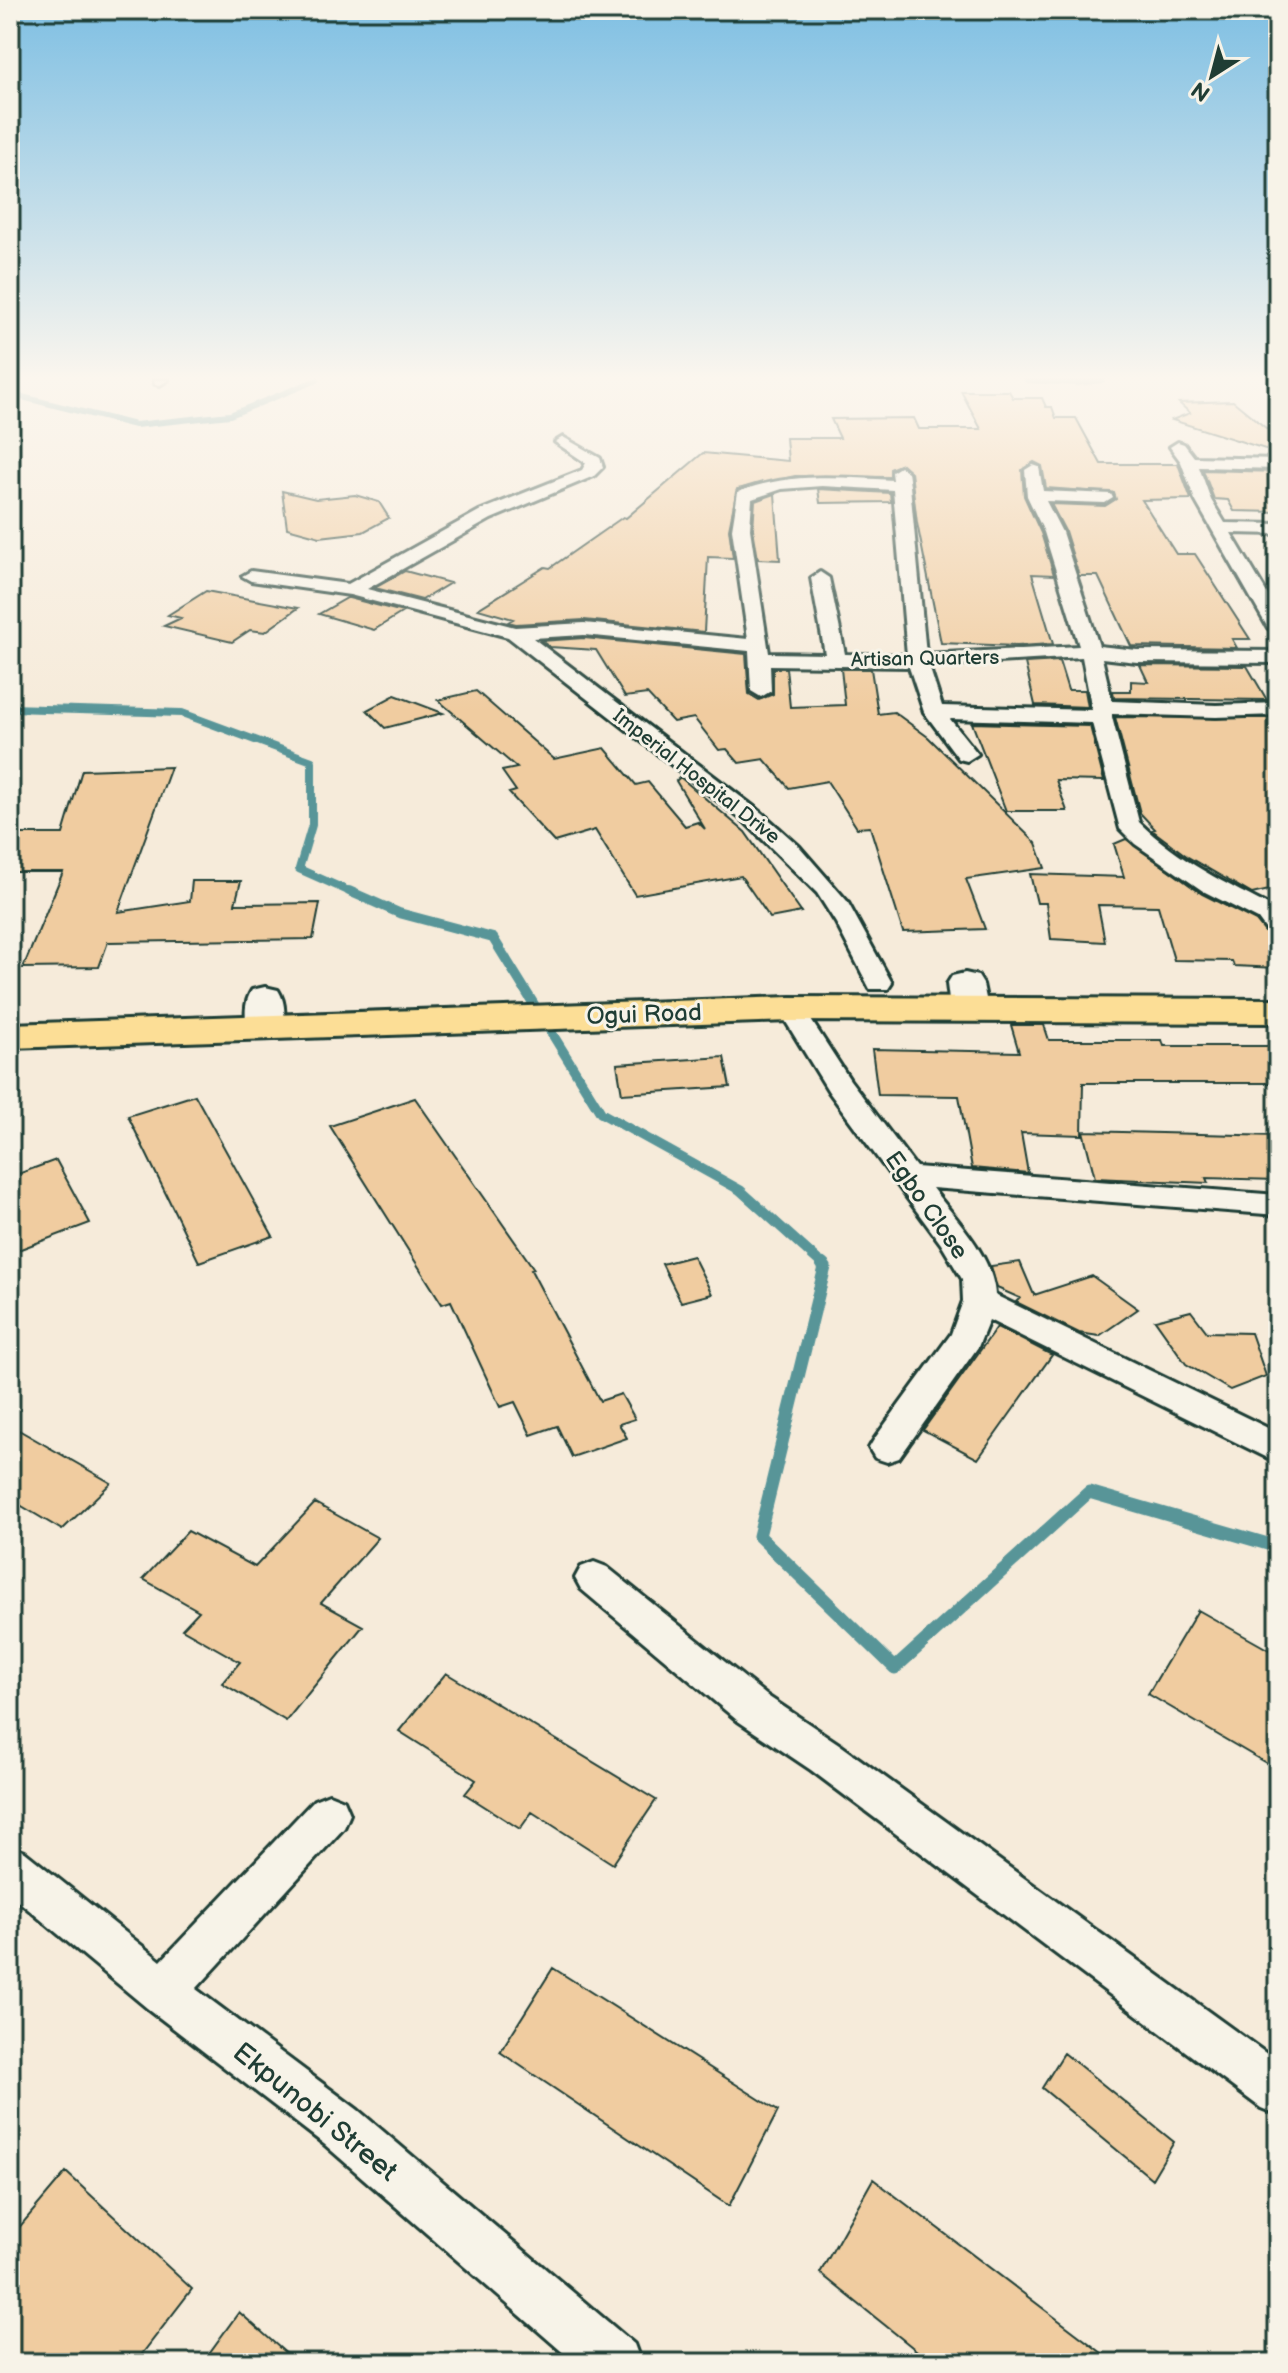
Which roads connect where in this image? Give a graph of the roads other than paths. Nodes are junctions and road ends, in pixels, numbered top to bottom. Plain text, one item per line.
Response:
1 (544, 491) edge
2 (755, 491) edge
3 (902, 491) edge
4 (1035, 491) edge
5 (1199, 491) edge
6 (1035, 496) junction
7 (1105, 498) dead end
8 (1222, 528) junction
9 (1278, 529) edge
10 (251, 576) dead end
11 (820, 578) dead end
12 (351, 590) junction
13 (1278, 628) edge
14 (515, 633) junction
15 (1091, 651) junction
16 (758, 653) junction
17 (1278, 657) edge
18 (836, 660) junction
19 (917, 661) junction
20 (761, 691) dead end
21 (1278, 709) edge
22 (934, 712) junction
23 (1102, 712) junction
24 (967, 754) dead end
25 (1278, 929) edge
26 (879, 983) junction
27 (1278, 984) edge
28 (967, 996) junction
29 (555, 1003) junction
30 (10, 1008) edge
31 (791, 1009) junction
32 (1278, 1011) edge
33 (265, 1012) junction
34 (10, 1036) edge
35 (907, 1176) junction
36 (1278, 1205) edge
37 (979, 1301) junction
38 (887, 1448) dead end
39 (1278, 1449) edge
40 (594, 1578) dead end
41 (329, 1814) dead end
42 (10, 1867) edge
43 (163, 1992) junction
44 (1278, 2091) edge
45 (615, 2363) edge

1 - 12 street
2 - 16 street
3 - 19 street
4 - 6 street
5 - 8 street
6 - 7 street
6 - 15 street
8 - 9 street
8 - 13 street
10 - 12 street
11 - 18 street
12 - 14 street
14 - 16 street, Artisan Quarters
14 - 26 street, Imperial Hospital Drive
15 - 17 street, Artisan Quarters
15 - 19 street, Artisan Quarters
15 - 23 street
16 - 18 street, Artisan Quarters
16 - 20 street
18 - 19 street, Artisan Quarters
19 - 22 street
21 - 23 street
22 - 23 street
22 - 24 street
23 - 25 street
26 - 28 main road, Ogui Road
26 - 29 main road, Ogui Road
27 - 28 main road, Ogui Road
28 - 31 main road, Ogui Road
28 - 32 main road, Ogui Road
29 - 31 main road, Ogui Road
29 - 33 main road, Ogui Road
30 - 33 main road, Ogui Road
31 - 35 street, Egbo Close
33 - 34 main road, Ogui Road
35 - 36 street
35 - 37 street, Egbo Close
37 - 38 street
37 - 39 street
40 - 44 street
41 - 43 street
42 - 43 street, Ekpunobi Street
43 - 45 street, Ekpunobi Street

